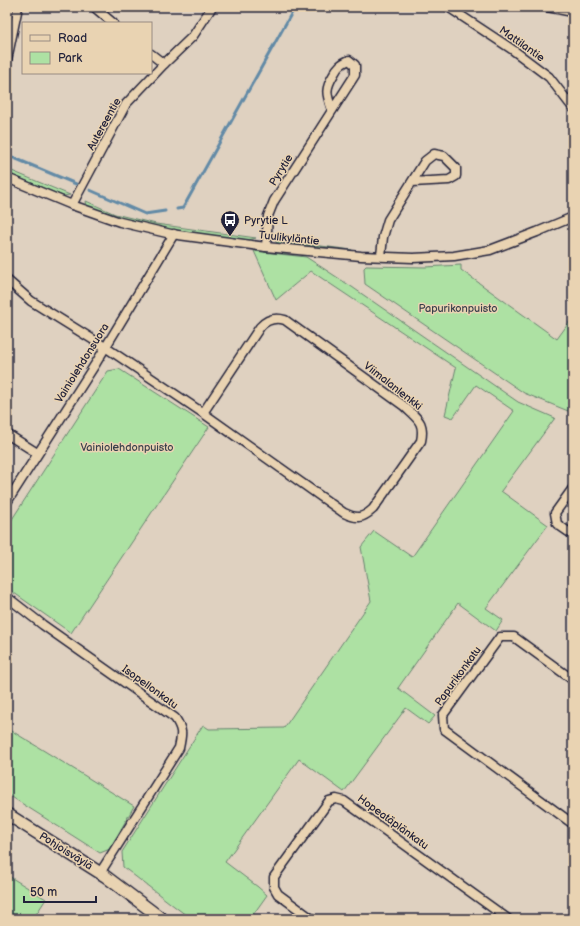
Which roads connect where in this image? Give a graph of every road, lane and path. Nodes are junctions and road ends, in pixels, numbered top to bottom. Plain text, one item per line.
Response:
1 (18, 7) edge
2 (94, 7) edge
3 (212, 7) edge
4 (448, 7) edge
5 (547, 7) edge
6 (460, 10) edge
7 (573, 12) edge
8 (113, 22) edge
9 (152, 55) edge
10 (7, 60) edge
11 (164, 64) junction
12 (573, 108) edge
13 (332, 110) junction
14 (7, 178) edge
15 (412, 182) junction
16 (72, 206) junction
17 (573, 217) edge
18 (174, 234) junction
19 (266, 247) junction
20 (381, 256) junction
21 (7, 280) edge
22 (105, 347) junction
23 (203, 413) junction
24 (7, 434) edge
25 (37, 453) junction
26 (573, 488) edge
27 (7, 502) edge
28 (573, 535) edge
29 (7, 596) edge
30 (573, 680) edge
31 (7, 814) edge
32 (573, 824) edge
33 (100, 873) junction
34 (162, 919) edge
35 (312, 919) edge
36 (508, 919) edge

1 - 10 street
2 - 8 street
3 - 11 street, Autereentie
4 - 6 street, Mattilantie
5 - 7 street
6 - 12 street, Mattilantie
9 - 11 street
11 - 16 street, Autereentie
13 - 13 street, Pyrytie
13 - 19 street, Pyrytie
14 - 16 street, Tuulikyläntie
15 - 15 street
15 - 20 street
16 - 18 street, Tuulikyläntie
17 - 20 street, Tuulikyläntie
18 - 19 street, Tuulikyläntie
18 - 22 street, Vainiolehdonsuora
19 - 20 street, Tuulikyläntie
21 - 22 street, Viimalanlenkki
22 - 23 street, Viimalanlenkki
22 - 25 street, Vainiolehdonsuora
23 - 23 street, Viimalanlenkki
24 - 25 street
25 - 27 street, Vainiolehdonsuora
26 - 28 street
29 - 33 street, Isopellonkatu
30 - 32 street, Papurikonkatu
31 - 33 main road, Pohjoisväylä
33 - 34 main road, Pohjoisväylä
35 - 36 street, Hopeatäplänkatu

